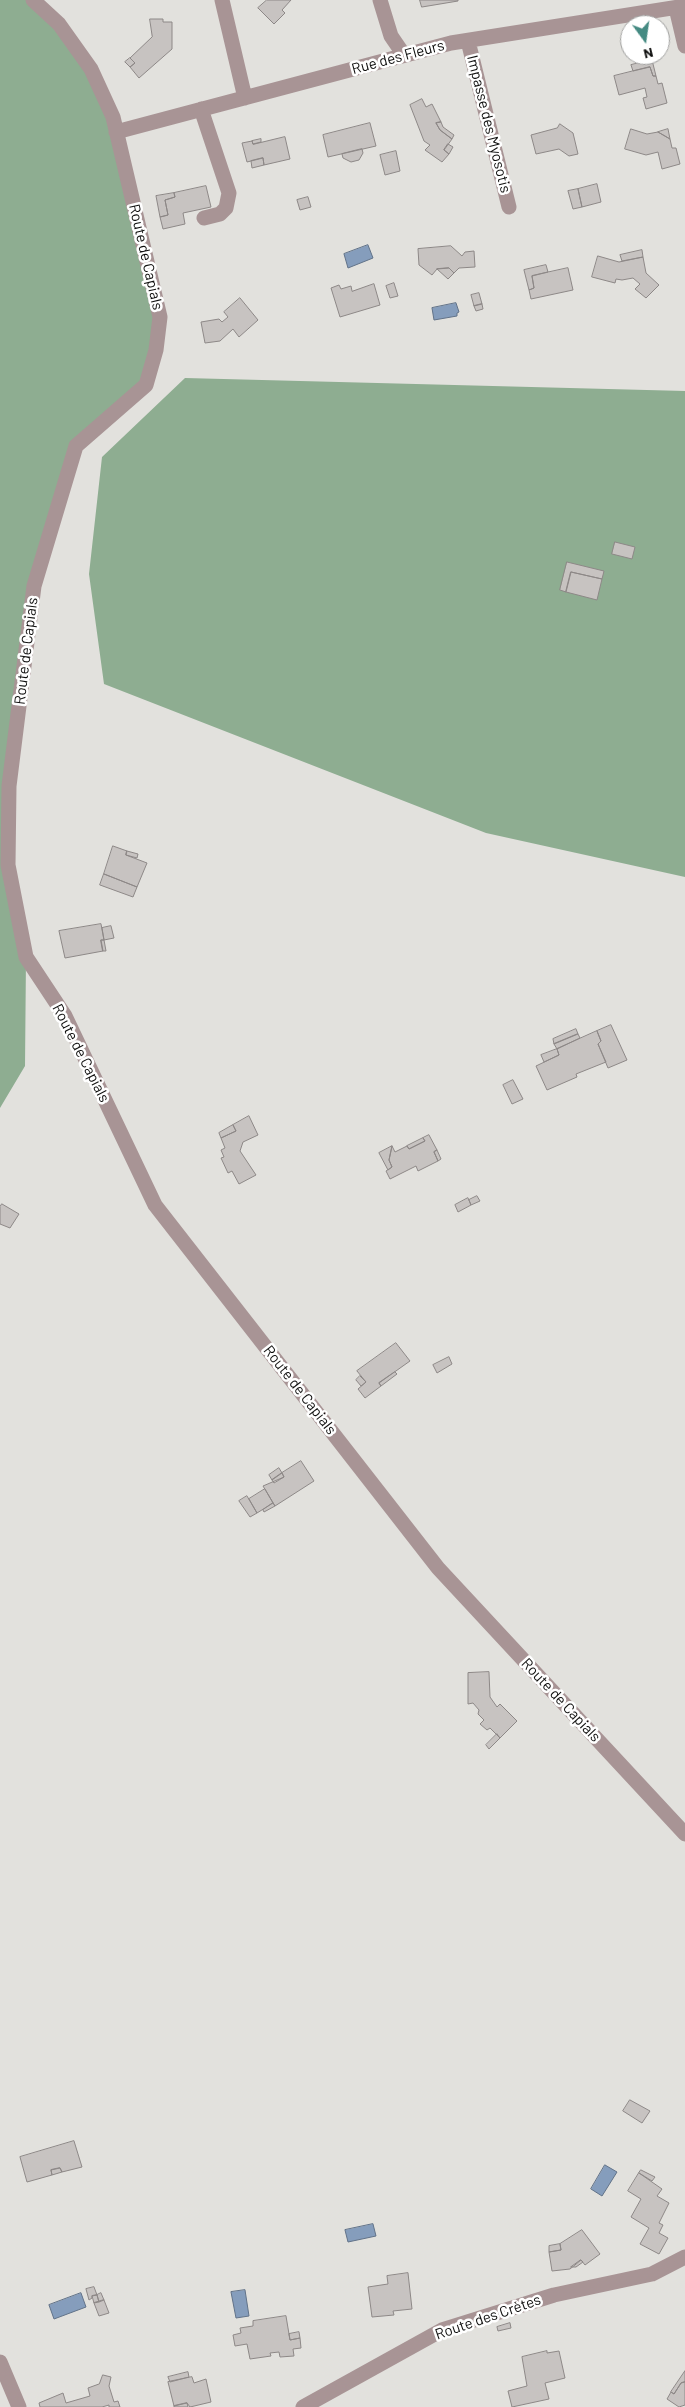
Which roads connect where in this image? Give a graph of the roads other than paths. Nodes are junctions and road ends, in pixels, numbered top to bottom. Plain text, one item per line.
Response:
1 (33, 0) edge
2 (222, 0) edge
3 (380, 0) edge
4 (680, 7) edge
5 (468, 40) junction
6 (685, 46) edge
7 (404, 55) junction
8 (245, 98) junction
9 (201, 109) junction
10 (116, 132) junction
11 (510, 207) dead end
12 (204, 218) dead end
13 (685, 1834) edge
14 (685, 2257) edge
15 (0, 2362) edge
16 (19, 2407) edge
17 (303, 2407) edge

1 - 10 street, Route de Capials
2 - 8 street
3 - 7 street
4 - 5 street, Rue des Fleurs
4 - 6 street
5 - 7 street, Rue des Fleurs
5 - 11 street, Impasse des Myosotis
7 - 8 street, Rue des Fleurs
8 - 9 street, Rue des Fleurs
9 - 10 street, Rue des Fleurs
9 - 12 street
10 - 13 street, Route de Capials
14 - 17 street, Route des Crètes
15 - 16 street

